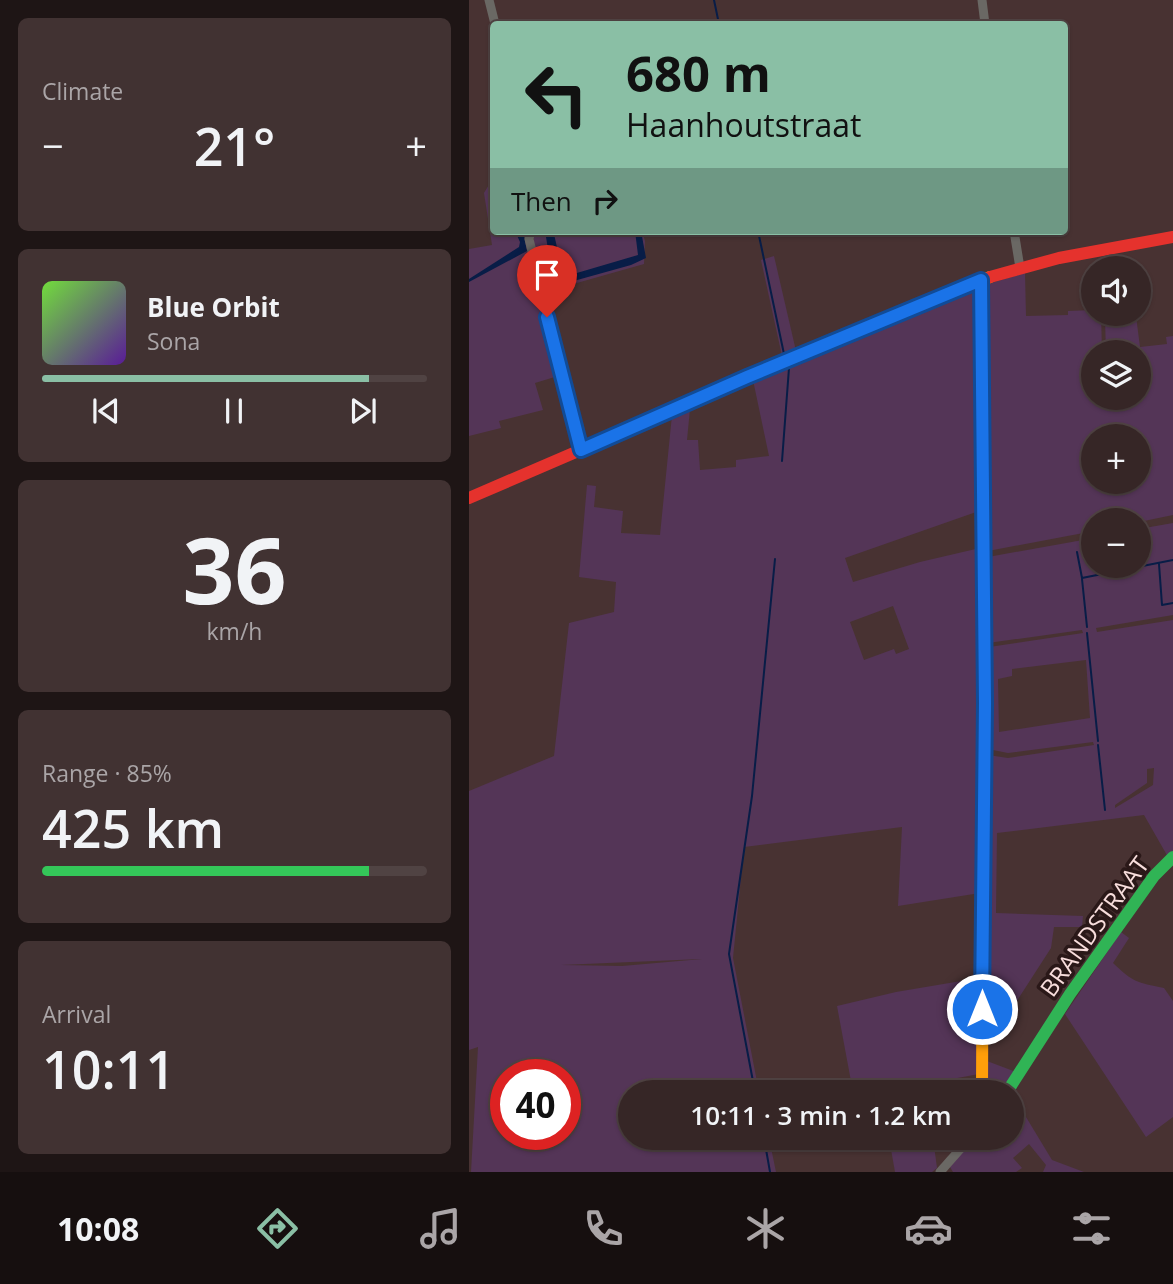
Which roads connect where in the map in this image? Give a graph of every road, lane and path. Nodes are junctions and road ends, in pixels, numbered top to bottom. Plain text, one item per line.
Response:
1 (489, 0) edge
2 (982, 0) edge
3 (494, 21) edge
4 (985, 21) edge
5 (530, 235) edge
6 (1015, 235) edge
7 (1173, 237) edge
8 (1020, 268) junction
9 (981, 280) junction
10 (581, 450) junction
11 (469, 498) edge
12 (1173, 857) edge
13 (982, 1080) edge
14 (1015, 1080) edge
15 (959, 1150) edge
16 (940, 1172) edge

1 - 3 street
2 - 4 street
5 - 10 street
6 - 8 street
7 - 8 street
8 - 9 street
9 - 10 street
9 - 13 street
10 - 11 street
12 - 14 street, BRANDSTRAAT
15 - 16 street

